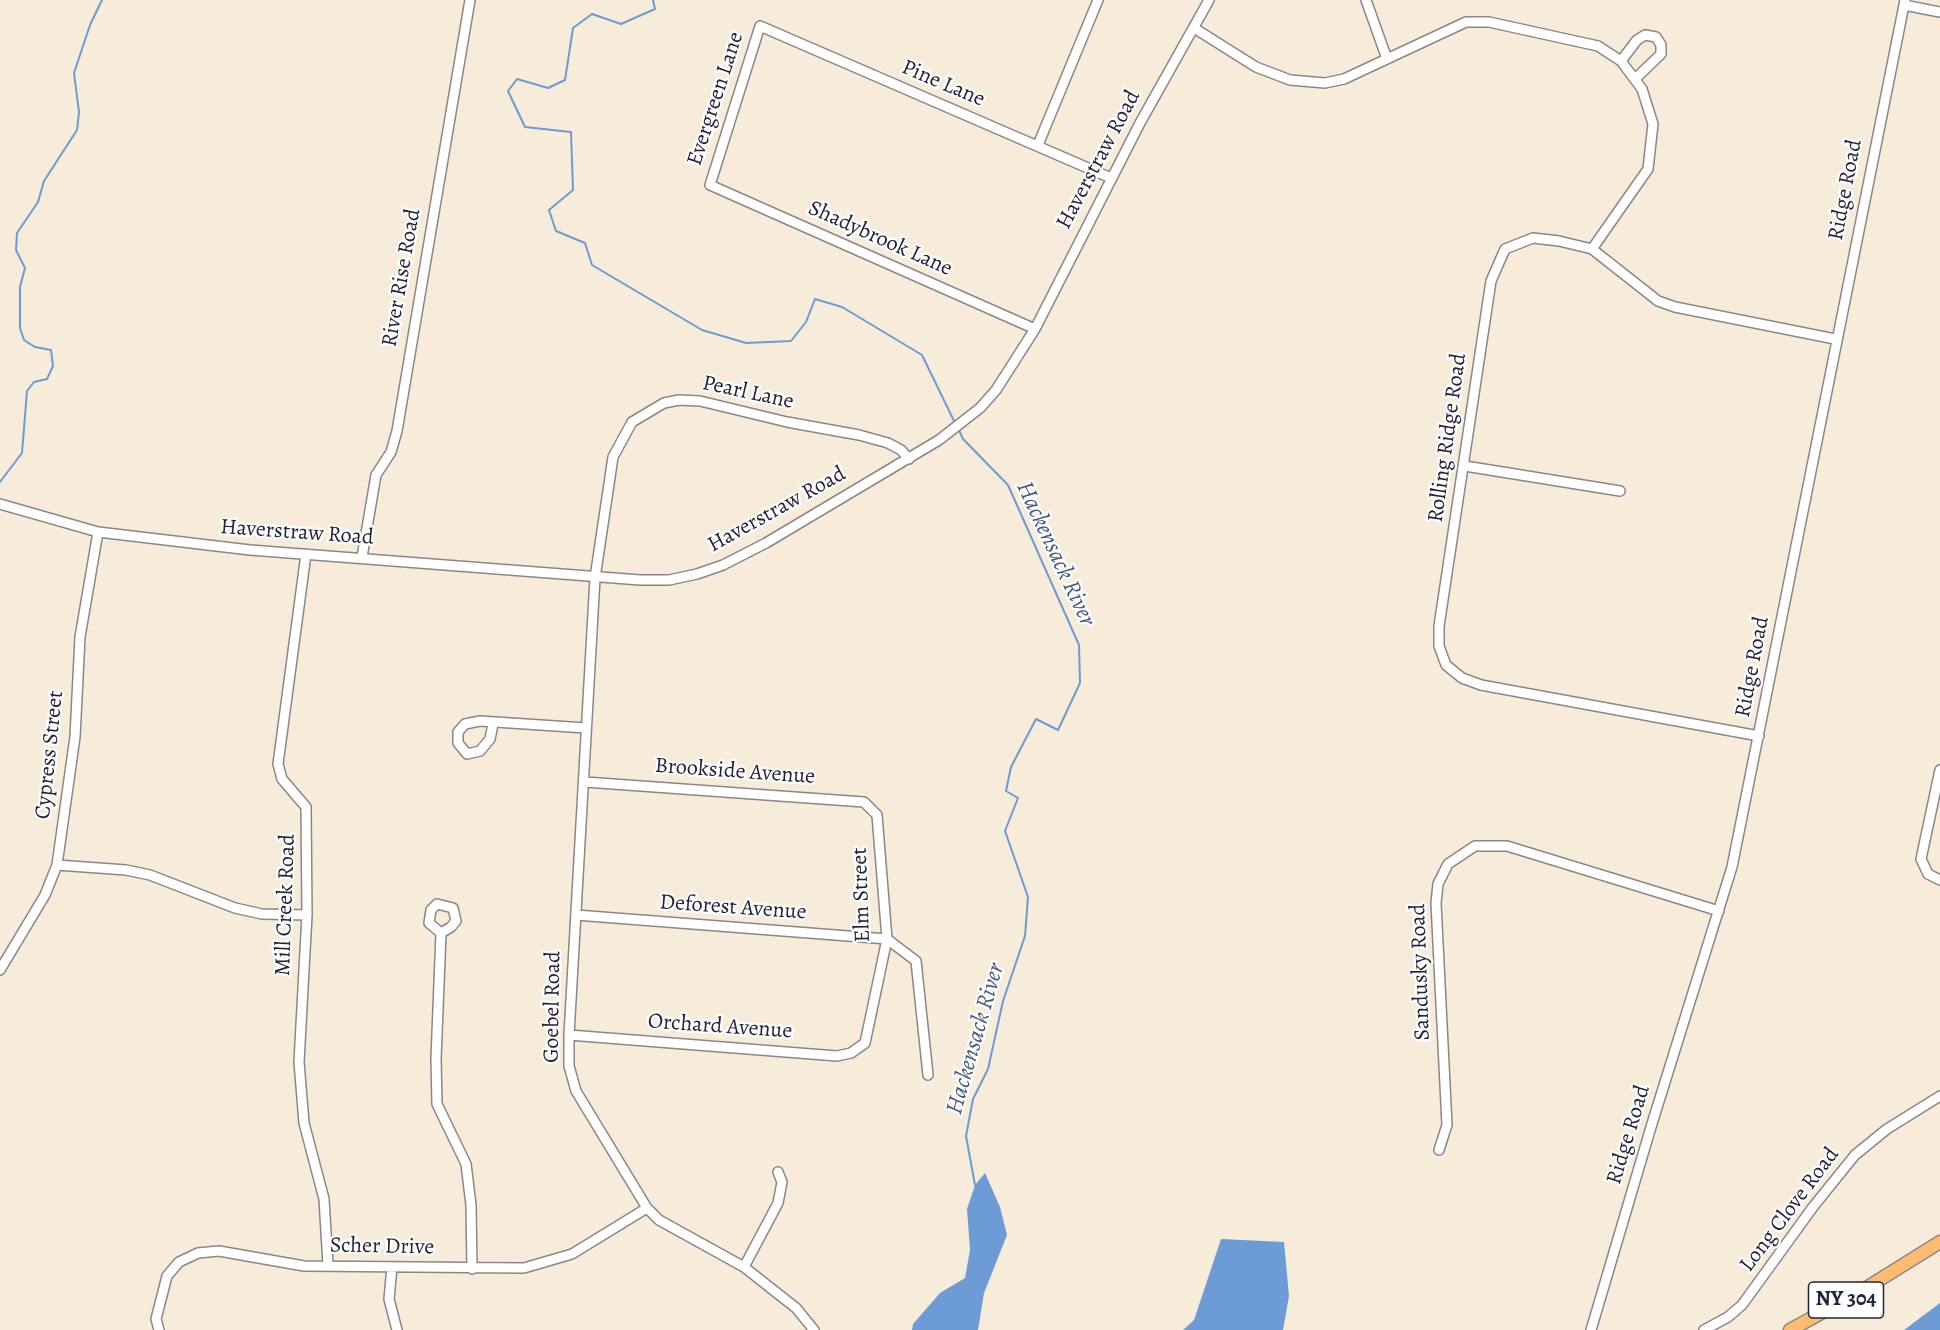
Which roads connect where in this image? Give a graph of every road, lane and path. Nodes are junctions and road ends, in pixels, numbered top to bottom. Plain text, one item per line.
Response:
1 (470, 0) edge
2 (1098, 0) edge
3 (1209, 0) edge
4 (1366, 0) edge
5 (1904, 2) edge
6 (1940, 12) edge
7 (760, 26) joint
8 (1194, 28) junction
9 (1387, 59) junction
10 (1621, 61) junction
11 (1635, 79) junction
12 (1038, 145) junction
13 (1111, 178) junction
14 (710, 184) joint
15 (1592, 249) junction
16 (1035, 328) junction
17 (1835, 339) junction
18 (909, 459) junction
19 (1465, 466) junction
20 (1620, 491) dead end
21 (0, 504) edge
22 (98, 532) junction
23 (306, 554) junction
24 (362, 557) junction
25 (595, 578) junction
26 (493, 724) dead end
27 (586, 728) junction
28 (1760, 736) junction
29 (1940, 770) edge
30 (585, 782) junction
31 (877, 815) joint
32 (57, 865) junction
33 (1940, 880) edge
34 (1719, 911) junction
35 (307, 915) junction
36 (576, 915) junction
37 (441, 933) dead end
38 (886, 939) junction
39 (0, 970) edge
40 (569, 1035) junction
41 (865, 1043) joint
42 (928, 1075) dead end
43 (1940, 1096) edge
44 (1439, 1150) dead end
45 (778, 1172) dead end
46 (647, 1208) junction
47 (1940, 1242) edge
48 (328, 1265) junction
49 (744, 1267) junction
50 (392, 1268) junction
51 (472, 1269) junction
52 (159, 1330) edge
53 (397, 1330) edge
54 (814, 1330) edge
55 (1591, 1330) edge
56 (1704, 1330) edge
57 (1790, 1330) edge

1 - 24 street, River Rise Road
2 - 12 street
3 - 8 street, Haverstraw Road
4 - 9 street
5 - 6 street
5 - 17 street, Ridge Road
7 - 12 street, Pine Lane
7 - 14 street, Evergreen Lane
8 - 9 street
8 - 13 street, Haverstraw Road
9 - 10 street
10 - 11 street
10 - 11 street
11 - 15 street
12 - 13 street, Pine Lane
13 - 16 street, Haverstraw Road
14 - 16 street, Shadybrook Lane
15 - 17 street, Rolling Ridge Road
15 - 19 street, Rolling Ridge Road
16 - 18 street, Haverstraw Road
17 - 28 street, Ridge Road
18 - 25 street, Haverstraw Road
18 - 25 street, Pearl Lane
19 - 20 street
19 - 28 street, Rolling Ridge Road
21 - 22 street, Haverstraw Road
22 - 23 street, Haverstraw Road
22 - 32 street, Cypress Street
23 - 24 street, Haverstraw Road
23 - 35 street, Mill Creek Road
24 - 25 street, Haverstraw Road
25 - 27 street, Goebel Road
26 - 27 street
27 - 30 street, Goebel Road
28 - 34 street, Ridge Road
29 - 33 street
30 - 31 street, Brookside Avenue
30 - 36 street, Goebel Road
31 - 38 street, Elm Street
32 - 35 street
32 - 39 street, Cypress Street
34 - 44 street, Sandusky Road
34 - 55 street, Ridge Road
35 - 48 street, Mill Creek Road
36 - 38 street, Deforest Avenue
36 - 40 street, Goebel Road
37 - 51 street
38 - 41 street, Elm Street
38 - 42 street
40 - 41 street, Orchard Avenue
40 - 46 street, Goebel Road
43 - 56 street, Long Clove Road
45 - 49 street
46 - 49 street, Goebel Road
46 - 51 street, Scher Drive
47 - 57 main road, NY 304
48 - 50 street, Scher Drive
48 - 52 street, Scher Drive
49 - 54 street, Goebel Road
50 - 51 street, Scher Drive
50 - 53 street

